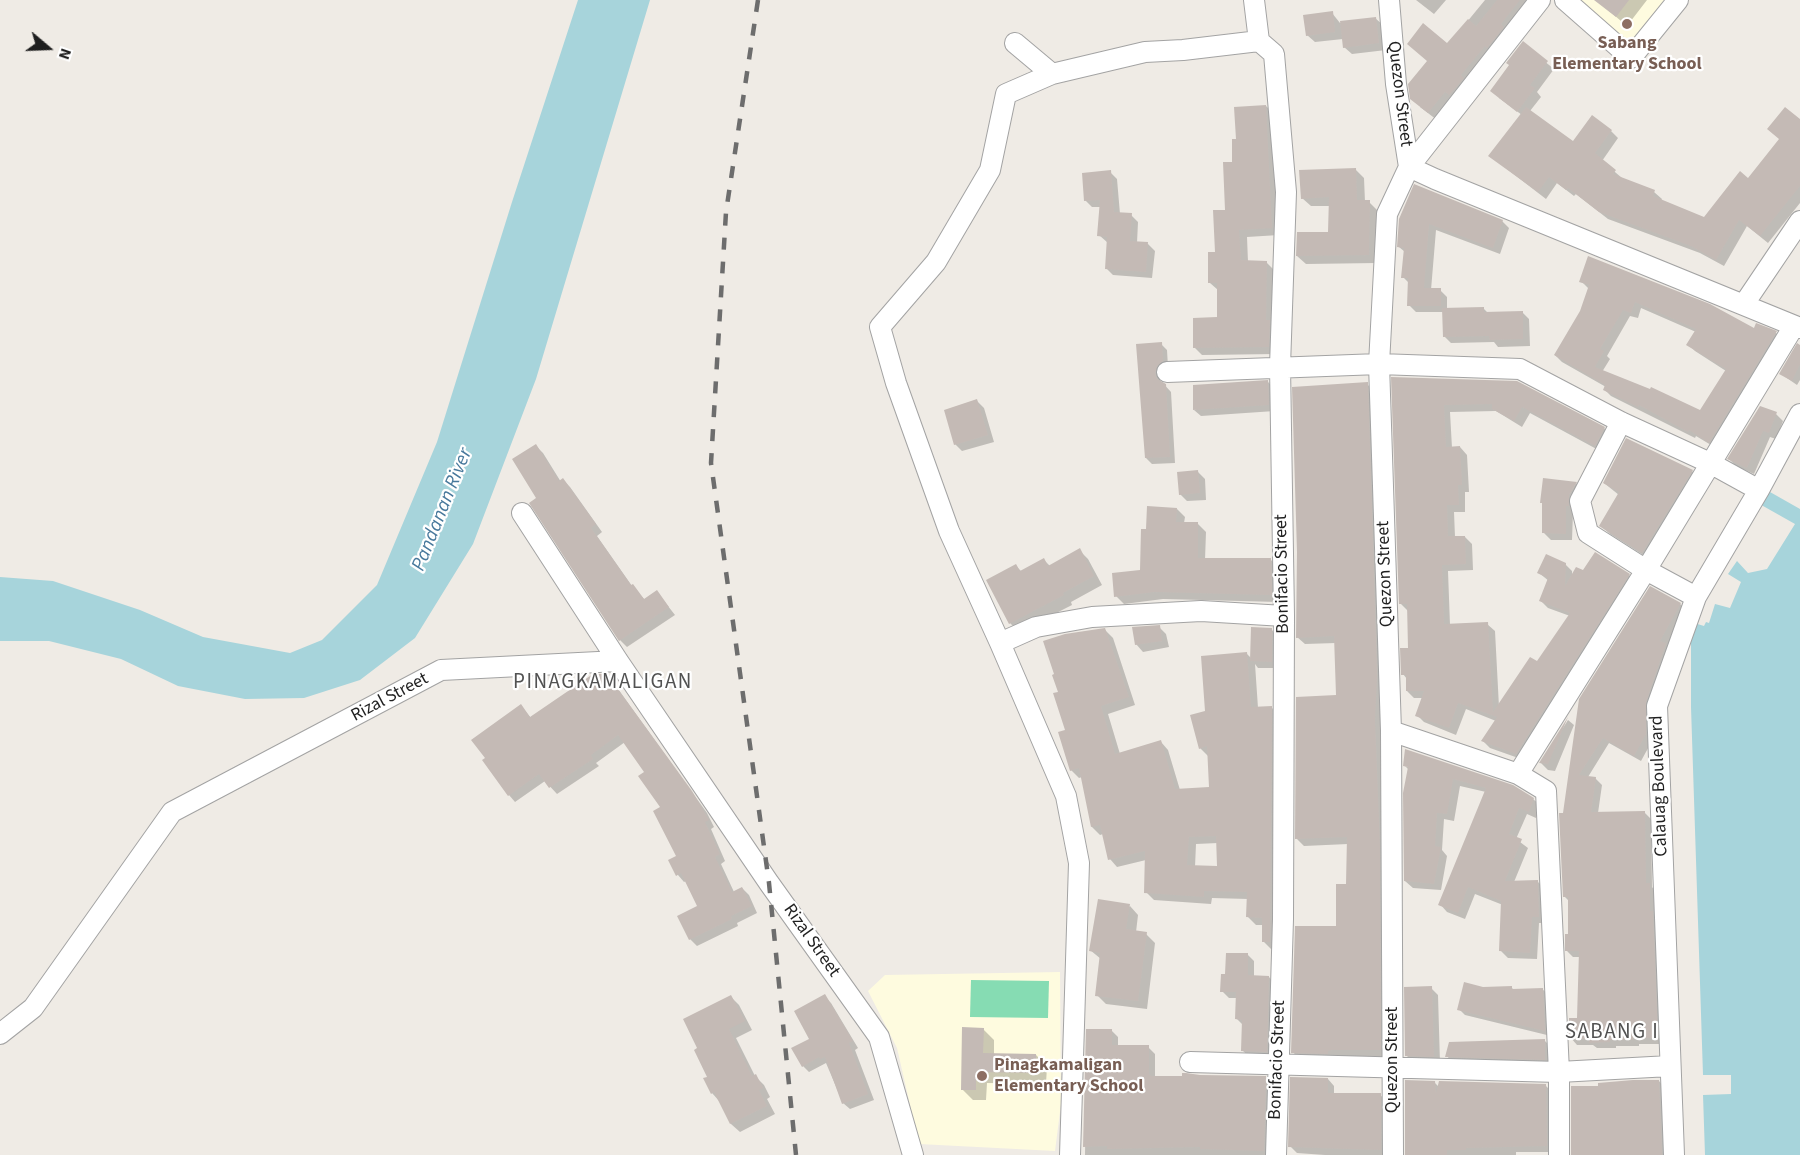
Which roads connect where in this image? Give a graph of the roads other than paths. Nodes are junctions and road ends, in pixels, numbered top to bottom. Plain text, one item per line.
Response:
1 (1254, 0) edge
2 (1389, 0) edge
3 (1540, 0) edge
4 (1564, 0) edge
5 (1678, 0) edge
6 (1259, 41) junction
7 (1015, 43) dead end
8 (1052, 74) junction
9 (1409, 167) junction
10 (1800, 221) edge
11 (1744, 304) junction
12 (1797, 327) edge
13 (1379, 364) junction
14 (1280, 366) junction
15 (1167, 372) dead end
16 (1800, 414) edge
17 (1621, 422) junction
18 (1710, 463) junction
19 (1759, 490) junction
20 (522, 513) dead end
21 (1646, 570) junction
22 (1695, 597) junction
23 (1284, 616) junction
24 (1000, 643) junction
25 (618, 661) junction
26 (1391, 731) junction
27 (1518, 774) junction
28 (0, 1034) edge
29 (1190, 1062) dead end
30 (1277, 1065) junction
31 (1670, 1066) junction
32 (1394, 1068) junction
33 (1559, 1072) junction
34 (913, 1155) edge
35 (1070, 1155) edge
36 (1276, 1155) edge
37 (1393, 1155) edge
38 (1559, 1155) edge
39 (1674, 1155) edge

1 - 6 street, Bonifacio Street
2 - 9 street, Quezon Street
3 - 9 street
4 - 5 street
6 - 8 street
6 - 14 street, Bonifacio Street
7 - 8 street
8 - 24 street
9 - 11 street
9 - 13 street, Quezon Street
10 - 11 street
11 - 12 street
12 - 18 street
13 - 14 street
13 - 17 street
13 - 26 street, Quezon Street
14 - 15 street
14 - 23 street, Bonifacio Street
16 - 19 street, Calauag Boulevard
17 - 18 street
17 - 21 street
18 - 19 street
18 - 21 street
19 - 22 street, Calauag Boulevard
20 - 25 street
21 - 22 street
21 - 27 street
22 - 31 street, Calauag Boulevard
23 - 24 street
23 - 30 street, Bonifacio Street
24 - 35 street
25 - 28 street, Rizal Street
25 - 34 street, Rizal Street
26 - 27 street
26 - 32 street, Quezon Street
27 - 33 street
29 - 30 street
30 - 32 street
30 - 36 street, Bonifacio Street
31 - 33 street
31 - 39 street, Calauag Boulevard
32 - 33 street
32 - 37 street, Quezon Street
33 - 38 street

